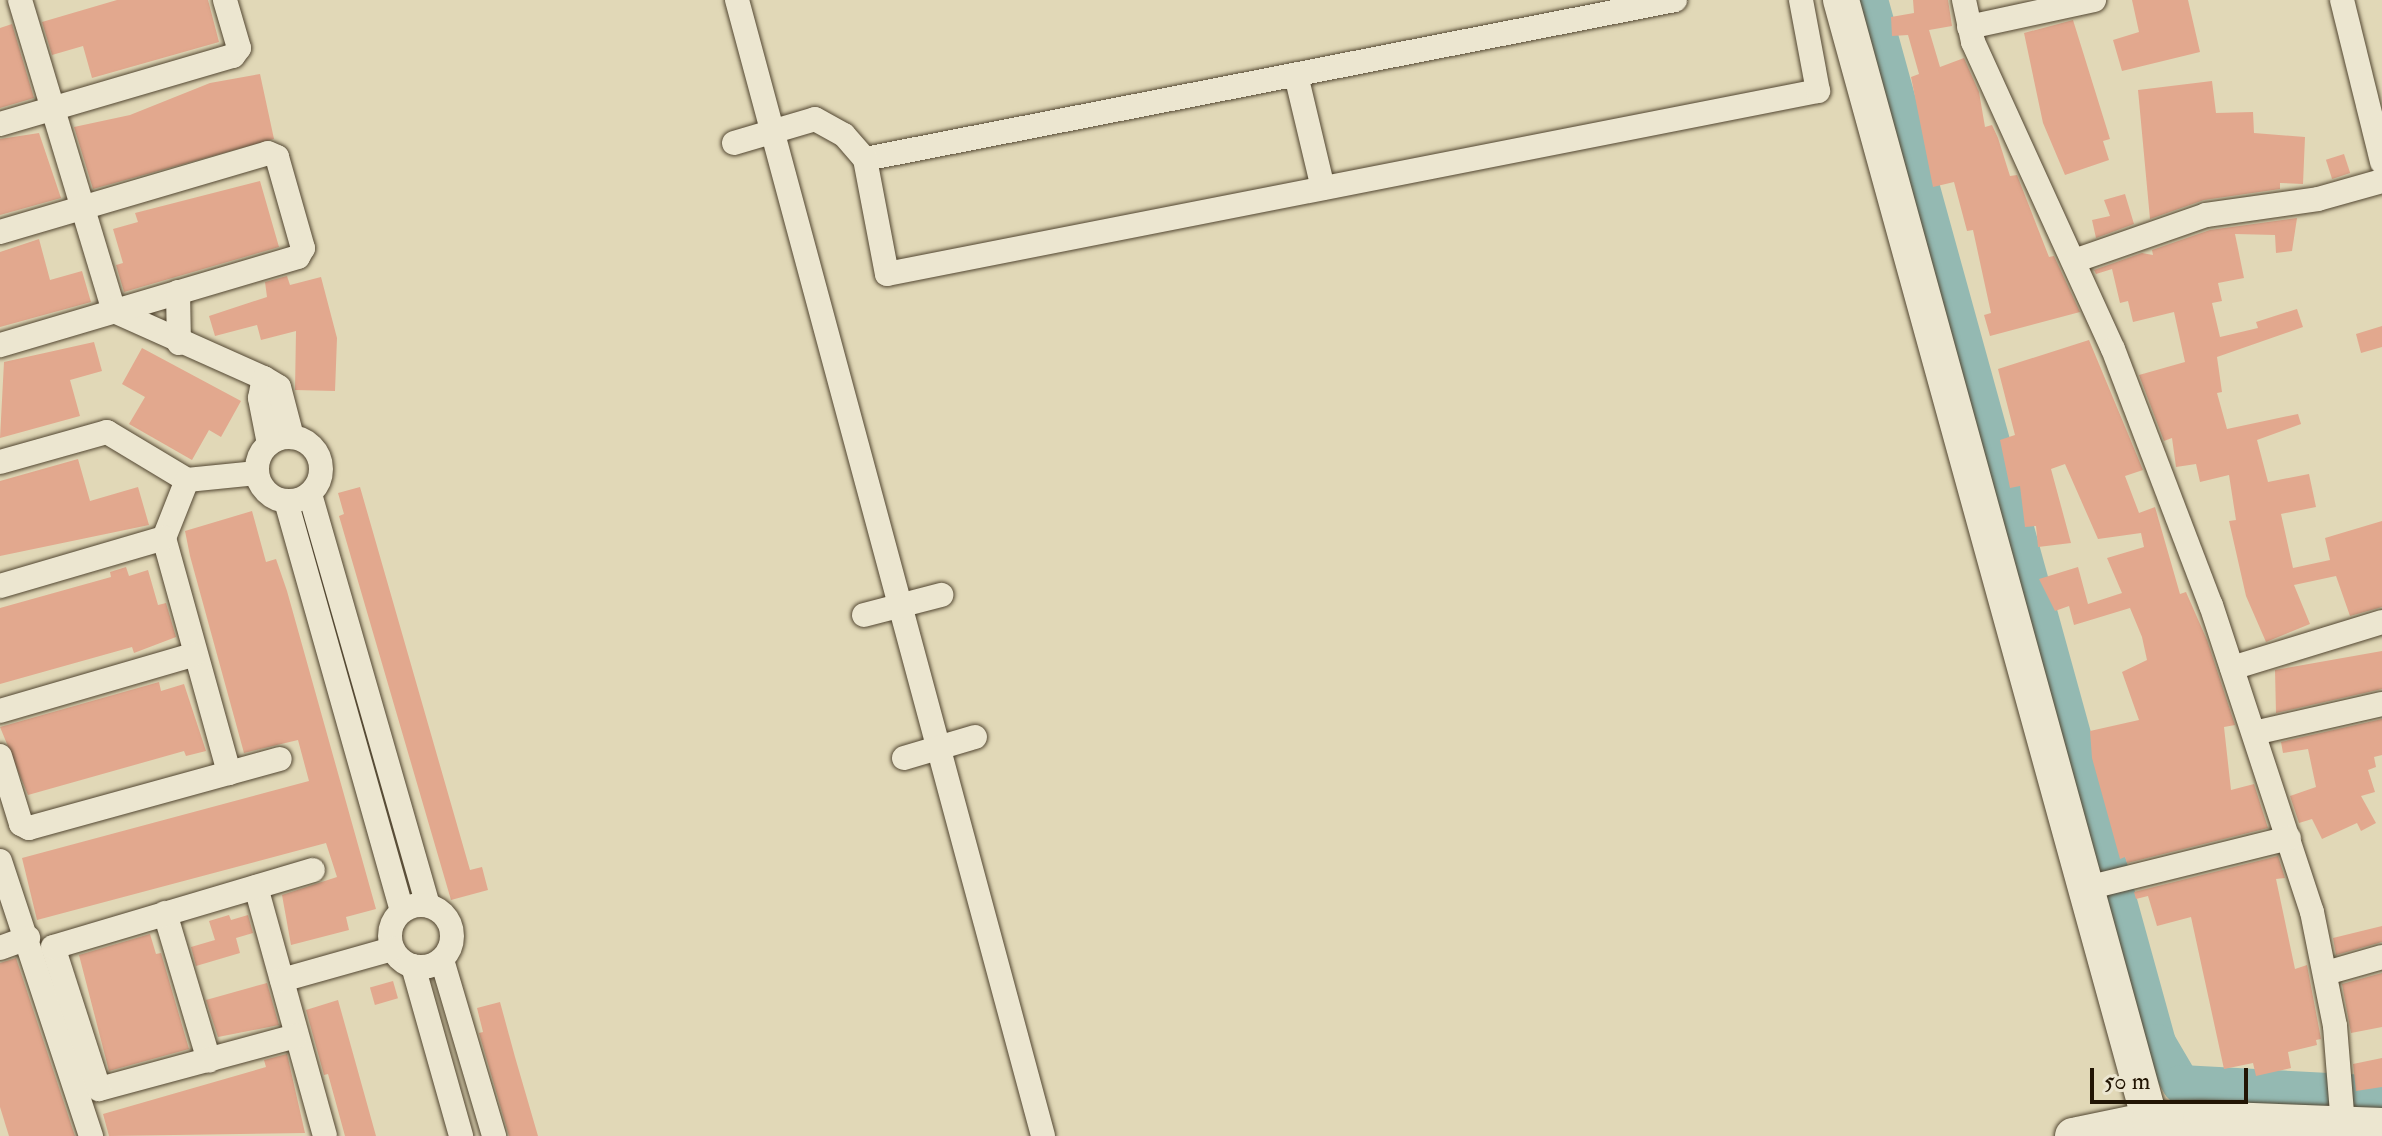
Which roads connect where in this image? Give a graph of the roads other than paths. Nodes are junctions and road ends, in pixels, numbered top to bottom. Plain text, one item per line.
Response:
1 (225, 0) edge
2 (737, 0) edge
3 (1675, 0) edge
4 (1801, 0) edge
5 (1841, 0) edge
6 (1964, 0) edge
7 (2094, 0) edge
8 (2342, 0) edge
9 (19, 4) edge
10 (1969, 27) junction
11 (1296, 75) junction
12 (51, 109) junction
13 (0, 124) edge
14 (772, 131) junction
15 (734, 143) dead end
16 (865, 159) junction
17 (2382, 162) edge
18 (2382, 181) edge
19 (1323, 188) junction
20 (84, 207) junction
21 (0, 232) edge
22 (2074, 261) junction
23 (178, 292) junction
24 (114, 311) junction
25 (179, 343) junction
26 (0, 345) edge
27 (281, 441) junction
28 (0, 462) edge
29 (257, 473) junction
30 (187, 480) junction
31 (310, 494) junction
32 (286, 501) junction
33 (164, 538) junction
34 (0, 586) edge
35 (941, 595) dead end
36 (903, 605) junction
37 (864, 615) dead end
38 (2382, 622) edge
39 (193, 655) junction
40 (2232, 668) junction
41 (2382, 704) edge
42 (0, 711) edge
43 (2254, 733) junction
44 (975, 737) dead end
45 (941, 747) junction
46 (0, 756) edge
47 (904, 758) dead end
48 (280, 759) dead end
49 (229, 773) junction
50 (2289, 838) junction
51 (0, 861) edge
52 (313, 870) dead end
53 (2099, 885) junction
54 (256, 887) junction
55 (428, 905) junction
56 (402, 911) junction
57 (165, 913) junction
58 (28, 938) junction
59 (0, 948) edge
60 (392, 949) junction
61 (2382, 957) edge
62 (442, 960) junction
63 (413, 966) junction
64 (2326, 973) junction
65 (282, 980) junction
66 (296, 1036) junction
67 (209, 1061) junction
68 (2343, 1115) edge
69 (2150, 1120) junction
70 (2382, 1126) edge
71 (91, 1136) edge
72 (325, 1136) edge
73 (461, 1136) edge
74 (494, 1136) edge
75 (1043, 1136) edge
76 (2073, 1136) edge

1 - 12 street
2 - 14 street
3 - 11 street
4 - 19 street
5 - 53 street
6 - 10 street
7 - 10 street
8 - 17 street
9 - 12 street
10 - 22 street
11 - 16 street
11 - 19 street
12 - 13 street
12 - 20 street
14 - 15 street
14 - 16 street
14 - 36 street
16 - 19 street
18 - 22 street
20 - 21 street
20 - 23 street
20 - 24 street
22 - 40 street
23 - 24 street
23 - 25 street
24 - 25 street
24 - 26 street
25 - 27 street
27 - 29 street
27 - 31 street
28 - 30 street
29 - 30 street
29 - 32 street
30 - 33 street
31 - 32 street
31 - 55 street
32 - 56 street
33 - 34 street
33 - 39 street
35 - 36 street
36 - 37 street
36 - 45 street
38 - 40 street
39 - 42 street
39 - 49 street
40 - 43 street
41 - 43 street
43 - 50 street
44 - 45 street
45 - 47 street
45 - 75 street
46 - 49 street
48 - 49 street
50 - 53 street
50 - 64 street
51 - 58 street
52 - 54 street
53 - 69 street
54 - 57 street
54 - 65 street
55 - 56 street
55 - 62 street
56 - 60 street
57 - 67 street
57 - 67 street
58 - 59 street
58 - 71 street
60 - 63 street
60 - 65 street
61 - 64 street
62 - 63 street
62 - 74 street
63 - 73 street
64 - 68 street
65 - 66 street
66 - 67 street
66 - 72 street
68 - 69 street
68 - 70 street
69 - 76 street

